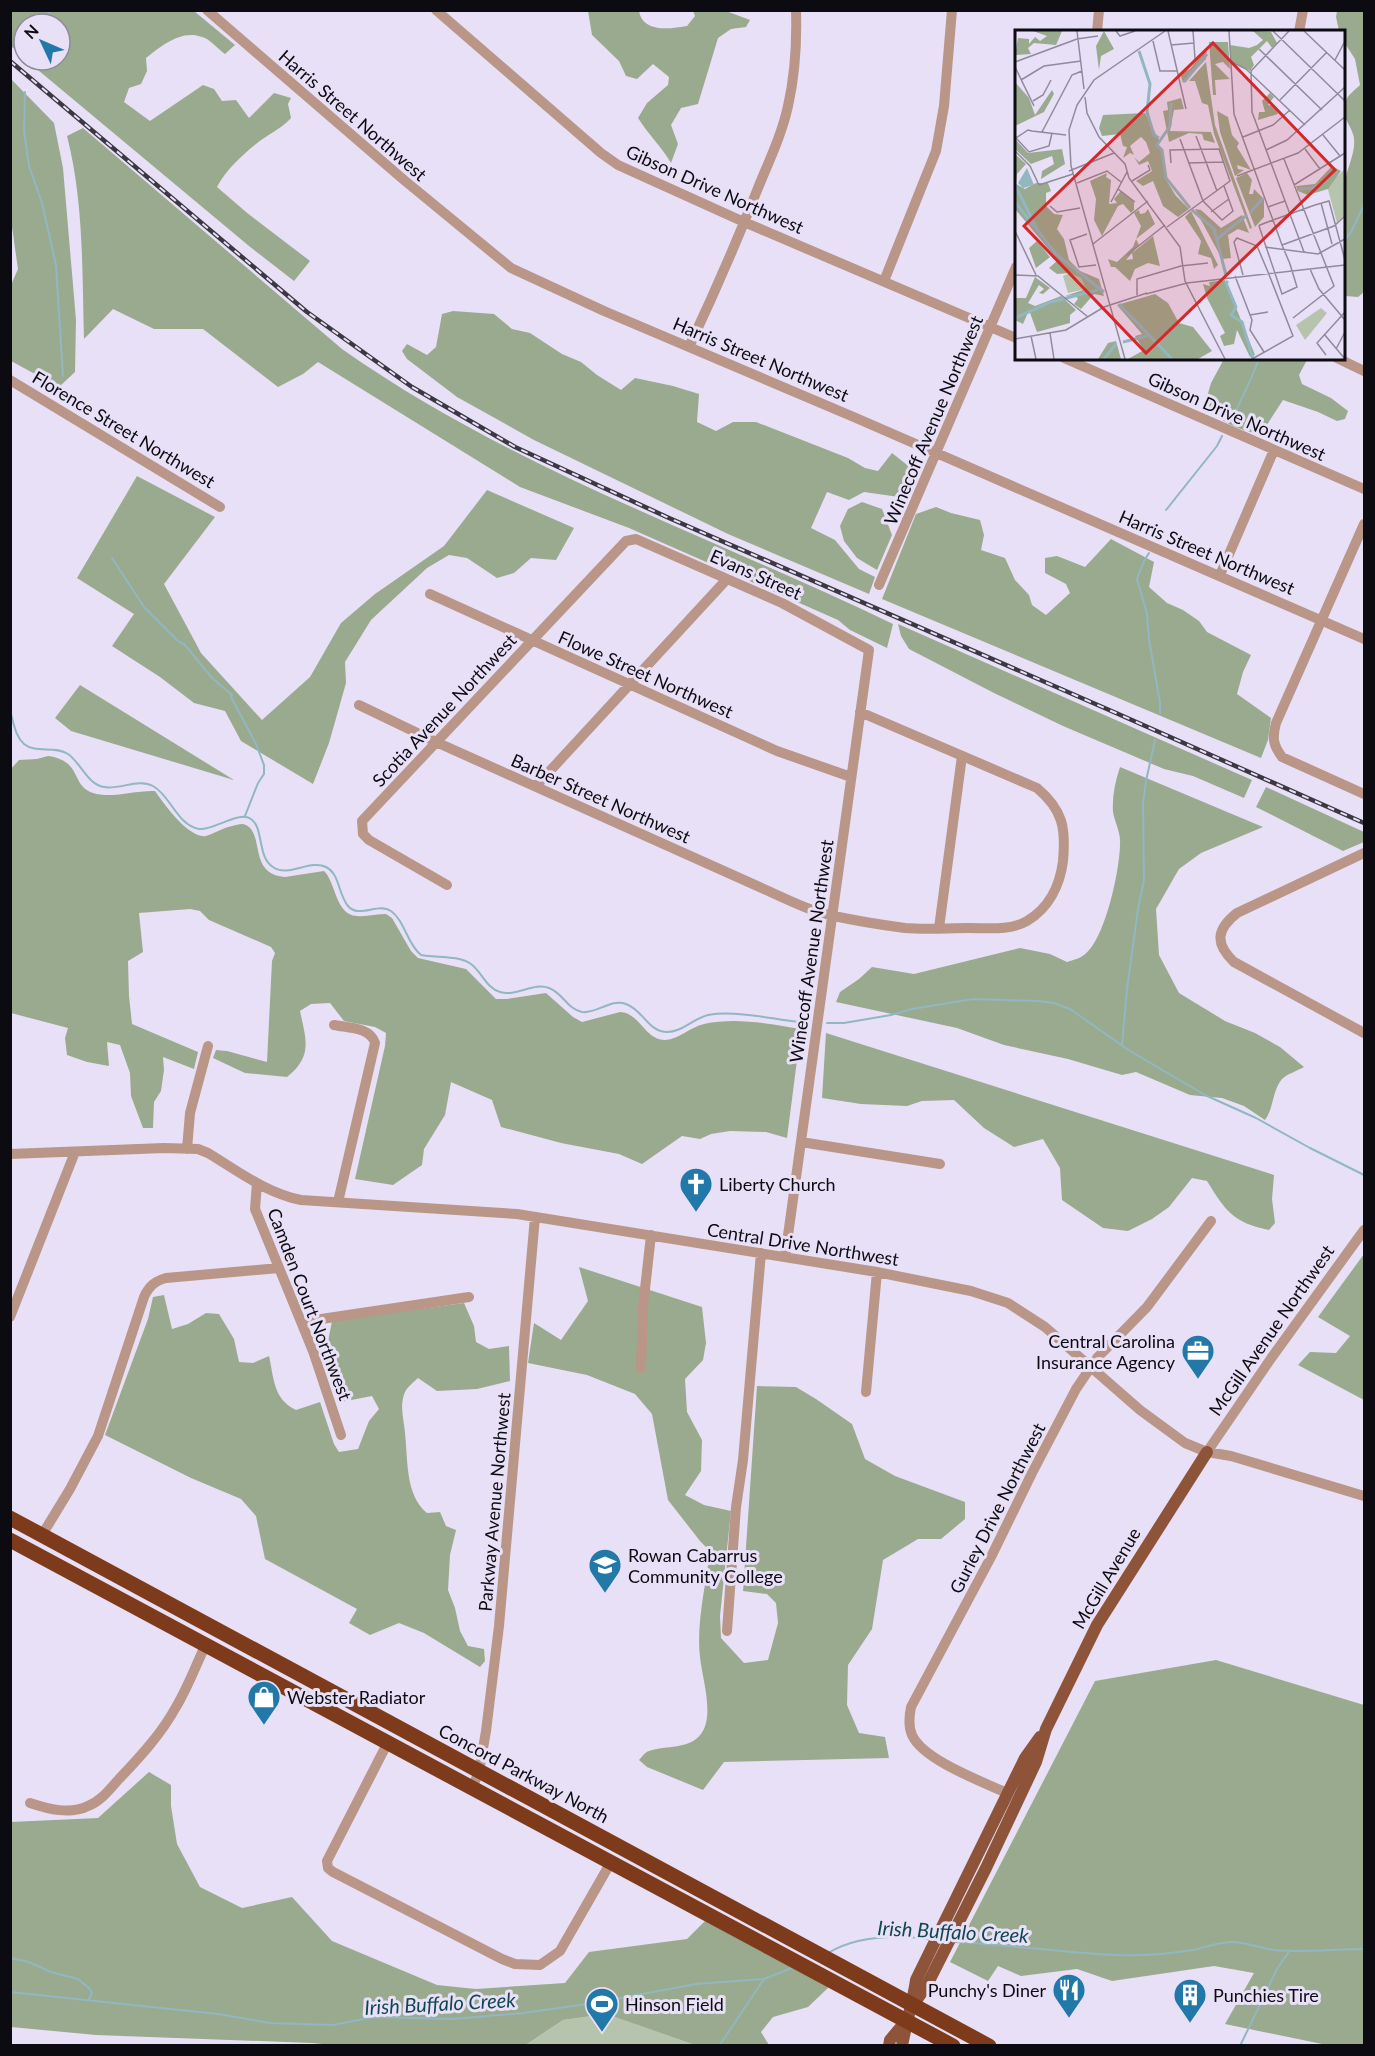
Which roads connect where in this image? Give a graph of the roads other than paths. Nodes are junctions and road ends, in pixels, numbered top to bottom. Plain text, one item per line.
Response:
1 (207, 10) edge
2 (436, 10) edge
3 (796, 10) edge
4 (952, 10) edge
5 (1099, 10) edge
6 (1303, 10) edge
7 (1097, 30) edge
8 (1299, 30) edge
9 (744, 222) junction
10 (1015, 272) edge
11 (884, 281) junction
12 (991, 327) junction
13 (1015, 337) edge
14 (689, 347) junction
15 (1069, 360) edge
16 (1341, 360) edge
17 (1365, 371) edge
18 (10, 380) edge
19 (1274, 450) junction
20 (937, 454) junction
21 (1365, 489) edge
22 (220, 507) dead end
23 (1365, 524) edge
24 (627, 541) joint
25 (1220, 575) junction
26 (727, 579) junction
27 (879, 585) dead end
28 (430, 594) dead end
29 (1323, 621) junction
30 (1365, 639) edge
31 (532, 641) junction
32 (868, 650) joint
33 (630, 684) junction
34 (359, 705) dead end
35 (860, 712) junction
36 (436, 742) junction
37 (963, 756) junction
38 (851, 777) junction
39 (536, 786) junction
40 (1365, 794) edge
41 (1365, 853) edge
42 (447, 885) dead end
43 (832, 916) junction
44 (939, 928) junction
45 (334, 1026) dead end
46 (1365, 1033) edge
47 (208, 1046) dead end
48 (801, 1142) junction
49 (187, 1149) junction
50 (75, 1152) junction
51 (10, 1154) edge
52 (940, 1164) dead end
53 (257, 1183) junction
54 (338, 1202) junction
55 (536, 1217) junction
56 (1211, 1221) dead end
57 (1365, 1230) edge
58 (651, 1235) junction
59 (761, 1253) junction
60 (785, 1257) junction
61 (279, 1268) junction
62 (876, 1272) junction
63 (469, 1297) dead end
64 (10, 1317) edge
65 (301, 1322) junction
66 (1090, 1366) junction
67 (641, 1368) dead end
68 (867, 1392) dead end
69 (341, 1435) dead end
70 (1207, 1452) junction
71 (1365, 1496) edge
72 (10, 1518) edge
73 (42, 1535) junction
74 (10, 1540) edge
75 (177, 1608) junction
76 (169, 1625) junction
77 (727, 1631) dead end
78 (206, 1644) junction
79 (1046, 1729) junction
80 (388, 1742) junction
81 (479, 1772) junction
82 (472, 1788) junction
83 (1007, 1793) junction
84 (30, 1803) dead end
85 (998, 1811) junction
86 (611, 1862) junction
87 (634, 1875) junction
88 (972, 1894) junction
89 (760, 1922) junction
90 (921, 1982) junction
91 (913, 2005) junction
92 (907, 2020) junction
93 (889, 2046) edge
94 (902, 2046) edge
95 (953, 2046) edge
96 (989, 2046) edge

1 - 14 street, Harris Street Northwest
2 - 9 street, Gibson Drive Northwest
3 - 9 street
4 - 11 street
5 - 7 street
6 - 8 street
9 - 11 street, Gibson Drive Northwest
9 - 14 street
10 - 12 street, Winecoff Avenue Northwest
11 - 12 street, Gibson Drive Northwest
12 - 13 street, Gibson Drive Northwest
12 - 20 street, Winecoff Avenue Northwest
14 - 20 street, Harris Street Northwest
15 - 19 street, Gibson Drive Northwest
16 - 17 street
18 - 22 street, Florence Street Northwest
19 - 21 street, Gibson Drive Northwest
19 - 25 street
20 - 25 street, Harris Street Northwest
20 - 27 street, Winecoff Avenue Northwest
23 - 29 street
24 - 26 street, Evans Street
24 - 31 street, Scotia Avenue Northwest
25 - 29 street, Harris Street Northwest
26 - 32 street, Evans Street
26 - 33 street
28 - 31 street, Flowe Street Northwest
29 - 30 street, Harris Street Northwest
29 - 40 street
31 - 33 street, Flowe Street Northwest
31 - 36 street, Scotia Avenue Northwest
32 - 35 street, Winecoff Avenue Northwest
33 - 38 street, Flowe Street Northwest
33 - 39 street
34 - 36 street, Barber Street Northwest
35 - 37 street, Barber Street Northwest
35 - 38 street, Winecoff Avenue Northwest
36 - 39 street, Barber Street Northwest
36 - 42 street, Scotia Avenue Northwest
37 - 44 street
37 - 44 street, Barber Street Northwest
38 - 43 street, Winecoff Avenue Northwest
39 - 43 street, Barber Street Northwest
41 - 46 street
43 - 44 street, Barber Street Northwest
43 - 48 street, Winecoff Avenue Northwest
45 - 54 street
47 - 49 street
48 - 52 street
48 - 60 street, Winecoff Avenue Northwest
49 - 50 street, Central Drive Northwest
49 - 53 street, Central Drive Northwest
50 - 51 street, Central Drive Northwest
50 - 64 street
53 - 54 street, Central Drive Northwest
53 - 61 street, Camden Court Northwest
54 - 55 street, Central Drive Northwest
55 - 58 street, Central Drive Northwest
55 - 81 street, Parkway Avenue Northwest
56 - 66 street, Gurley Drive Northwest
57 - 70 street, McGill Avenue Northwest
58 - 59 street, Central Drive Northwest
58 - 67 street
59 - 60 street, Central Drive Northwest
59 - 77 street
60 - 62 street, Central Drive Northwest
61 - 65 street, Camden Court Northwest
61 - 73 street
62 - 66 street, Central Drive Northwest
62 - 68 street
63 - 65 street
65 - 69 street, Camden Court Northwest
66 - 70 street, Central Drive Northwest
66 - 83 street, Gurley Drive Northwest
70 - 71 street, Central Drive Northwest
70 - 79 main road, McGill Avenue
72 - 73 highway, Concord Parkway North
73 - 75 highway, Concord Parkway North
74 - 76 highway, Concord Parkway North
75 - 76 highway
75 - 81 highway, Concord Parkway North
76 - 78 highway, Concord Parkway North
78 - 80 highway, Concord Parkway North
78 - 84 street
79 - 83 main road
79 - 88 main road
80 - 82 highway, Concord Parkway North
80 - 86 street
81 - 82 street, Parkway Avenue Northwest
81 - 89 highway, Concord Parkway North
82 - 86 highway, Concord Parkway North
83 - 85 main road
85 - 88 main road
85 - 90 main road
86 - 87 highway, Concord Parkway North
87 - 89 highway
87 - 92 highway, Concord Parkway North
88 - 90 main road
89 - 91 highway, Concord Parkway North
90 - 91 main road
91 - 92 main road
91 - 96 highway, Concord Parkway North
92 - 93 main road
92 - 94 main road
92 - 95 highway, Concord Parkway North

